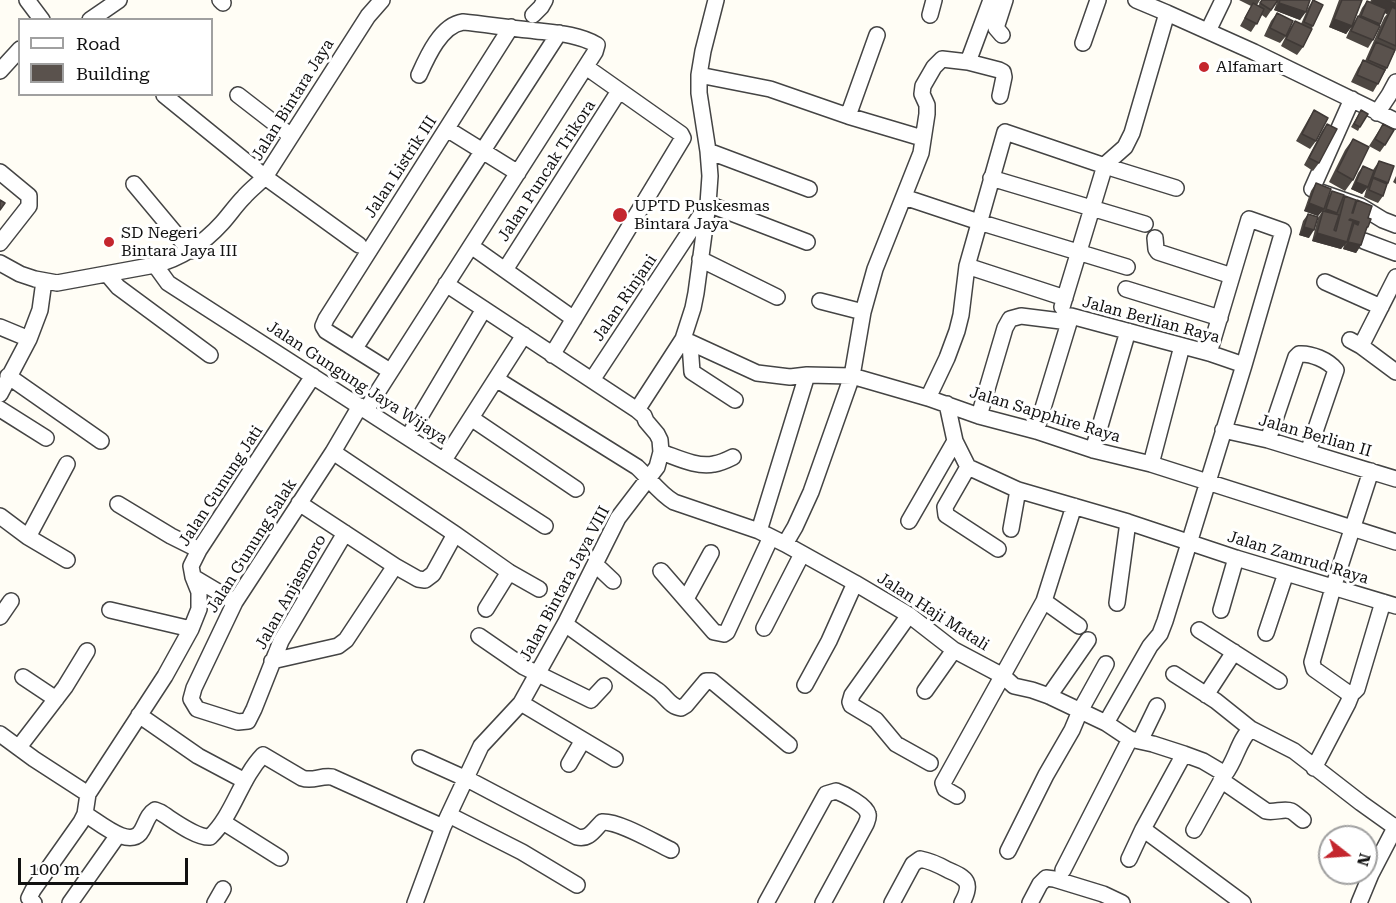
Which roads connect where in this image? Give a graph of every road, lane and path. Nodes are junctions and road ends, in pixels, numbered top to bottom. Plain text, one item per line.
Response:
1 (27, 0) edge
2 (118, 0) edge
3 (382, 0) edge
4 (545, 0) edge
5 (716, 0) edge
6 (991, 0) edge
7 (1005, 0) edge
8 (1098, 0) edge
9 (1223, 0) edge
10 (1144, 1) edge
11 (1167, 13) junction
12 (533, 15) dead end
13 (40, 18) edge
14 (93, 18) edge
15 (511, 27) junction
16 (1208, 31) junction
17 (559, 33) junction
18 (878, 35) dead end
19 (1002, 35) dead end
20 (1083, 43) dead end
21 (18, 51) edge
22 (968, 62) junction
23 (586, 67) junction
24 (0, 71) edge
25 (419, 75) dead end
26 (699, 75) junction
27 (1396, 82) edge
28 (619, 91) junction
29 (238, 95) dead end
30 (165, 96) edge
31 (1000, 96) dead end
32 (1352, 99) junction
33 (1377, 113) junction
34 (848, 116) junction
35 (1396, 121) edge
36 (447, 129) junction
37 (704, 130) junction
38 (683, 135) junction
39 (291, 136) junction
40 (922, 138) junction
41 (708, 151) junction
42 (482, 152) junction
43 (1105, 166) junction
44 (0, 172) edge
45 (518, 173) junction
46 (265, 177) junction
47 (991, 178) junction
48 (134, 184) dead end
49 (1176, 188) dead end
50 (809, 189) dead end
51 (904, 196) junction
52 (708, 204) junction
53 (1092, 207) junction
54 (979, 222) junction
55 (1145, 224) dead end
56 (1396, 225) edge
57 (1155, 238) dead end
58 (1364, 241) edge
59 (807, 242) dead end
60 (0, 243) edge
61 (358, 245) dead end
62 (471, 246) junction
63 (190, 251) junction
64 (1079, 252) junction
65 (1396, 253) edge
66 (700, 259) junction
67 (0, 263) edge
68 (154, 266) junction
69 (966, 266) junction
70 (1127, 267) dead end
71 (505, 270) junction
72 (103, 275) junction
73 (1232, 276) junction
74 (1396, 277) edge
75 (44, 281) junction
76 (1325, 282) dead end
77 (446, 284) junction
78 (1126, 289) dead end
79 (116, 290) junction
80 (777, 297) dead end
81 (820, 301) dead end
82 (1381, 307) junction
83 (484, 309) junction
84 (863, 312) junction
85 (1220, 318) junction
86 (574, 319) junction
87 (1069, 322) junction
88 (0, 327) edge
89 (164, 331) dead end
90 (1128, 331) junction
91 (524, 335) junction
92 (29, 339) junction
93 (687, 341) junction
94 (1182, 346) junction
95 (355, 348) junction
96 (1209, 353) junction
97 (552, 354) junction
98 (210, 355) dead end
99 (1244, 365) junction
100 (390, 371) junction
101 (1396, 372) edge
102 (807, 375) junction
103 (8, 376) junction
104 (313, 376) junction
105 (852, 376) junction
106 (496, 379) junction
107 (592, 380) junction
108 (0, 394) edge
109 (928, 398) junction
110 (735, 400) dead end
111 (947, 404) junction
112 (363, 408) junction
113 (0, 409) edge
114 (637, 410) junction
115 (979, 416) junction
116 (471, 418) junction
117 (1223, 430) junction
118 (1036, 431) junction
119 (408, 437) junction
120 (46, 438) dead end
121 (1268, 440) junction
122 (100, 441) dead end
123 (955, 441) junction
124 (1093, 450) junction
125 (333, 452) junction
126 (661, 452) junction
127 (1308, 452) junction
128 (733, 457) dead end
129 (444, 460) junction
130 (67, 464) dead end
131 (1151, 464) junction
132 (969, 467) junction
133 (1371, 471) junction
134 (648, 477) junction
135 (1396, 479) edge
136 (1208, 483) junction
137 (576, 489) dead end
138 (1018, 490) junction
139 (299, 503) junction
140 (118, 504) dead end
141 (1074, 506) junction
142 (0, 516) edge
143 (909, 521) dead end
144 (1128, 522) junction
145 (545, 526) dead end
146 (1352, 528) junction
147 (1011, 529) dead end
148 (345, 533) junction
149 (455, 534) junction
150 (765, 534) junction
151 (28, 537) junction
152 (1396, 542) edge
153 (1190, 543) junction
154 (785, 544) junction
155 (998, 549) dead end
156 (199, 550) junction
157 (711, 552) dead end
158 (802, 554) junction
159 (1236, 558) junction
160 (67, 560) dead end
161 (595, 564) junction
162 (395, 566) junction
163 (509, 572) junction
164 (661, 572) dead end
165 (1286, 573) junction
166 (193, 578) junction
167 (613, 581) dead end
168 (855, 583) junction
169 (1334, 588) junction
170 (538, 589) dead end
171 (686, 599) junction
172 (11, 601) dead end
173 (1044, 601) junction
174 (235, 602) junction
175 (1117, 603) dead end
176 (1390, 604) edge
177 (486, 609) dead end
178 (110, 610) dead end
179 (1221, 610) dead end
180 (909, 615) junction
181 (0, 617) edge
182 (565, 624) junction
183 (1079, 626) dead end
184 (764, 628) dead end
185 (190, 629) junction
186 (1199, 630) dead end
187 (1266, 633) dead end
188 (479, 636) dead end
189 (1088, 640) dead end
190 (954, 650) junction
191 (87, 651) dead end
192 (1234, 652) junction
193 (272, 661) junction
194 (1106, 664) dead end
195 (537, 673) junction
196 (1174, 674) dead end
197 (1003, 676) junction
198 (23, 677) dead end
199 (1279, 681) dead end
200 (806, 685) dead end
201 (604, 686) dead end
202 (925, 691) dead end
203 (1352, 693) junction
204 (1206, 695) junction
205 (1049, 696) junction
206 (56, 699) junction
207 (521, 703) junction
208 (1157, 706) dead end
209 (197, 709) joint
210 (1080, 711) junction
211 (139, 716) junction
212 (1106, 723) junction
213 (1251, 729) junction
214 (0, 734) edge
215 (583, 740) junction
216 (1135, 740) junction
217 (789, 745) dead end
218 (18, 747) junction
219 (1184, 754) junction
220 (420, 758) dead end
221 (615, 759) dead end
222 (930, 762) dead end
223 (569, 764) dead end
224 (1314, 768) junction
225 (1223, 777) junction
226 (466, 779) junction
227 (245, 781) junction
228 (88, 794) junction
229 (957, 796) dead end
230 (85, 814) junction
231 (1304, 820) dead end
232 (446, 821) junction
233 (223, 822) junction
234 (1396, 827) edge
235 (1143, 829) junction
236 (1194, 830) dead end
237 (118, 835) junction
238 (671, 850) dead end
239 (1008, 850) dead end
240 (280, 858) dead end
241 (1129, 859) dead end
242 (1063, 870) dead end
243 (577, 885) dead end
244 (223, 889) dead end
245 (1101, 898) edge
246 (30, 901) edge
247 (70, 903) edge
248 (215, 903) edge
249 (415, 903) edge
250 (766, 903) edge
251 (823, 903) edge
252 (891, 903) edge
253 (962, 903) edge
254 (1030, 903) edge
255 (1122, 903) edge
256 (1243, 903) edge
257 (1359, 903) edge

1 - 13 street
2 - 14 street
3 - 39 street, Jalan Bintara Jaya
4 - 12 street
5 - 26 street
6 - 22 street
7 - 19 street
8 - 20 street
9 - 16 street
10 - 11 street
11 - 16 street
11 - 43 street
15 - 17 street
15 - 25 street
15 - 36 street, Jalan Listrik III
16 - 32 street
17 - 23 street, Jalan Gunung Salak
17 - 42 street
18 - 34 street
21 - 24 street
22 - 31 street
22 - 40 street
23 - 28 street
23 - 45 street, Jalan Gunung Salak
26 - 34 street
26 - 37 street
27 - 33 street
28 - 38 street
28 - 71 street, Jalan Puncak Trikora
29 - 39 street
30 - 46 street
32 - 33 street
32 - 56 street
33 - 35 street
34 - 40 street
36 - 42 street
36 - 95 street, Jalan Listrik III
37 - 38 street
37 - 41 street
38 - 86 street
39 - 46 street, Jalan Bintara Jaya
40 - 51 street
41 - 50 street
41 - 52 street
42 - 45 street
42 - 95 street
43 - 47 street
43 - 49 street
43 - 53 street
44 - 60 street
45 - 62 street, Jalan Gunung Salak
46 - 61 street
46 - 63 street, Jalan Bintara Jaya
47 - 53 street
47 - 54 street
48 - 63 street
51 - 54 street
51 - 84 street
52 - 59 street
52 - 66 street
52 - 107 street, Jalan Rinjani
53 - 55 street
53 - 64 street
54 - 64 street
54 - 69 street
57 - 73 street
58 - 65 street
62 - 71 street
62 - 77 street, Jalan Gunung Salak
63 - 68 street, Jalan Bintara Jaya
64 - 69 street
64 - 70 street
66 - 80 street
66 - 93 street
67 - 75 street, Jalan Bintara Jaya
68 - 72 street, Jalan Bintara Jaya
68 - 104 street, Jalan Gungung Jaya Wijaya
69 - 109 street
71 - 86 street
72 - 75 street, Jalan Bintara Jaya
72 - 79 street
73 - 85 street
73 - 99 street
74 - 82 street
75 - 92 street
76 - 82 street
77 - 83 street
77 - 100 street, Jalan Gunung Salak
78 - 85 street
79 - 89 street
79 - 98 street
81 - 84 street
82 - 101 street
83 - 91 street
83 - 119 street
84 - 105 street
85 - 96 street
86 - 97 street
87 - 90 street, Jalan Berlian Raya
87 - 115 street, Jalan Berlian Raya
87 - 118 street
88 - 92 street
90 - 94 street, Jalan Berlian Raya
90 - 124 street
91 - 97 street
91 - 106 street
92 - 103 street
93 - 102 street, Jalan Sapphire Raya
93 - 110 street
93 - 114 street
94 - 96 street, Jalan Berlian Raya
94 - 131 street
95 - 100 street
96 - 99 street, Jalan Berlian Raya
97 - 107 street
99 - 117 street
100 - 112 street, Jalan Gunung Salak
102 - 105 street, Jalan Sapphire Raya
102 - 150 street
103 - 108 street
103 - 122 street
104 - 112 street, Jalan Gungung Jaya Wijaya
104 - 156 street, Jalan Gunung Jati
105 - 109 street, Jalan Sapphire Raya
105 - 154 street
106 - 116 street
106 - 134 street, Jalan Haji Matali
107 - 114 street
109 - 111 street, Jalan Sapphire Raya
111 - 115 street, Jalan Sapphire Raya
111 - 123 street
112 - 119 street, Jalan Gungung Jaya Wijaya
112 - 125 street, Jalan Gunung Salak
113 - 120 street
114 - 126 street
115 - 118 street, Jalan Sapphire Raya
116 - 129 street
116 - 137 street
117 - 121 street, Jalan Berlian II
117 - 136 street
118 - 124 street, Jalan Sapphire Raya
119 - 129 street, Jalan Gungung Jaya Wijaya
121 - 127 street, Jalan Berlian II
121 - 127 street
123 - 132 street
123 - 143 street
124 - 131 street, Jalan Sapphire Raya
125 - 139 street, Jalan Gunung Salak
125 - 149 street
126 - 128 street
126 - 134 street, Jalan Bintara Jaya VIII
127 - 133 street, Jalan Berlian II
129 - 145 street, Jalan Gungung Jaya Wijaya
130 - 151 street
131 - 136 street, Jalan Sapphire Raya
132 - 138 street, Jalan Zamrud Raya
132 - 155 street
133 - 135 street, Jalan Berlian II
133 - 146 street
134 - 150 street, Jalan Haji Matali
134 - 161 street, Jalan Bintara Jaya VIII
136 - 146 street, Jalan Sapphire Raya
136 - 153 street
138 - 141 street, Jalan Zamrud Raya
138 - 147 street
139 - 148 street
139 - 174 street, Jalan Gunung Salak
140 - 156 street
141 - 144 street, Jalan Zamrud Raya
141 - 173 street
142 - 151 street
144 - 153 street, Jalan Zamrud Raya
144 - 175 street
146 - 152 street, Jalan Sapphire Raya
146 - 169 street
148 - 162 street
148 - 193 street, Jalan Anjasmoro
149 - 162 street
149 - 163 street
150 - 154 street, Jalan Haji Matali
150 - 171 street
151 - 160 street
153 - 159 street, Jalan Zamrud Raya
153 - 212 street
154 - 158 street, Jalan Haji Matali
156 - 166 street, Jalan Gunung Jati
157 - 171 street
158 - 168 street, Jalan Haji Matali
158 - 184 street
159 - 165 street, Jalan Zamrud Raya
159 - 179 street
161 - 167 street
161 - 182 street, Jalan Bintara Jaya VIII
162 - 193 street
163 - 170 street
163 - 177 street
164 - 171 street
165 - 169 street, Jalan Zamrud Raya
165 - 187 street
166 - 174 street
166 - 185 street, Jalan Gunung Jati
168 - 180 street, Jalan Haji Matali
168 - 200 street
169 - 176 street, Jalan Zamrud Raya
169 - 203 street
172 - 181 street
173 - 183 street
173 - 197 street
174 - 209 street, Jalan Gunung Salak
176 - 203 street
178 - 185 street
180 - 190 street, Jalan Haji Matali
180 - 222 street
182 - 195 street, Jalan Bintara Jaya VIII
182 - 217 street
185 - 211 street, Jalan Gunung Jati
186 - 192 street
188 - 195 street
189 - 205 street
190 - 197 street, Jalan Haji Matali
190 - 202 street
191 - 206 street
192 - 199 street
192 - 204 street
193 - 209 street, Jalan Anjasmoro
194 - 210 street
195 - 201 street
195 - 207 street, Jalan Bintara Jaya VIII
196 - 204 street
197 - 205 street, Jalan Haji Matali
197 - 229 street
198 - 206 street
203 - 224 street
204 - 213 street
205 - 210 street, Jalan Haji Matali
206 - 218 street
207 - 215 street
207 - 226 street, Jalan Bintara Jaya VIII
208 - 216 street
210 - 212 street, Jalan Haji Matali
210 - 239 street
211 - 227 street
211 - 228 street, Jalan Gunung Jati
212 - 216 street, Jalan Haji Matali
213 - 224 street
213 - 225 street
214 - 218 street
215 - 221 street
215 - 223 street
216 - 219 street, Jalan Haji Matali
216 - 242 street
218 - 228 street
219 - 225 street, Jalan Haji Matali
219 - 235 street
220 - 226 street
224 - 234 street
225 - 231 street, Jalan Haji Matali
225 - 236 street
226 - 232 street, Jalan Bintara Jaya VIII
226 - 238 street
227 - 232 street
227 - 233 street
228 - 230 street
230 - 237 street
230 - 246 street
232 - 243 street
232 - 249 street, Jalan Bintara Jaya VIII
233 - 237 street
233 - 240 street
234 - 257 street
235 - 241 street
235 - 256 street
237 - 247 street
244 - 248 street
245 - 254 street
245 - 255 street
250 - 251 street
252 - 253 street

